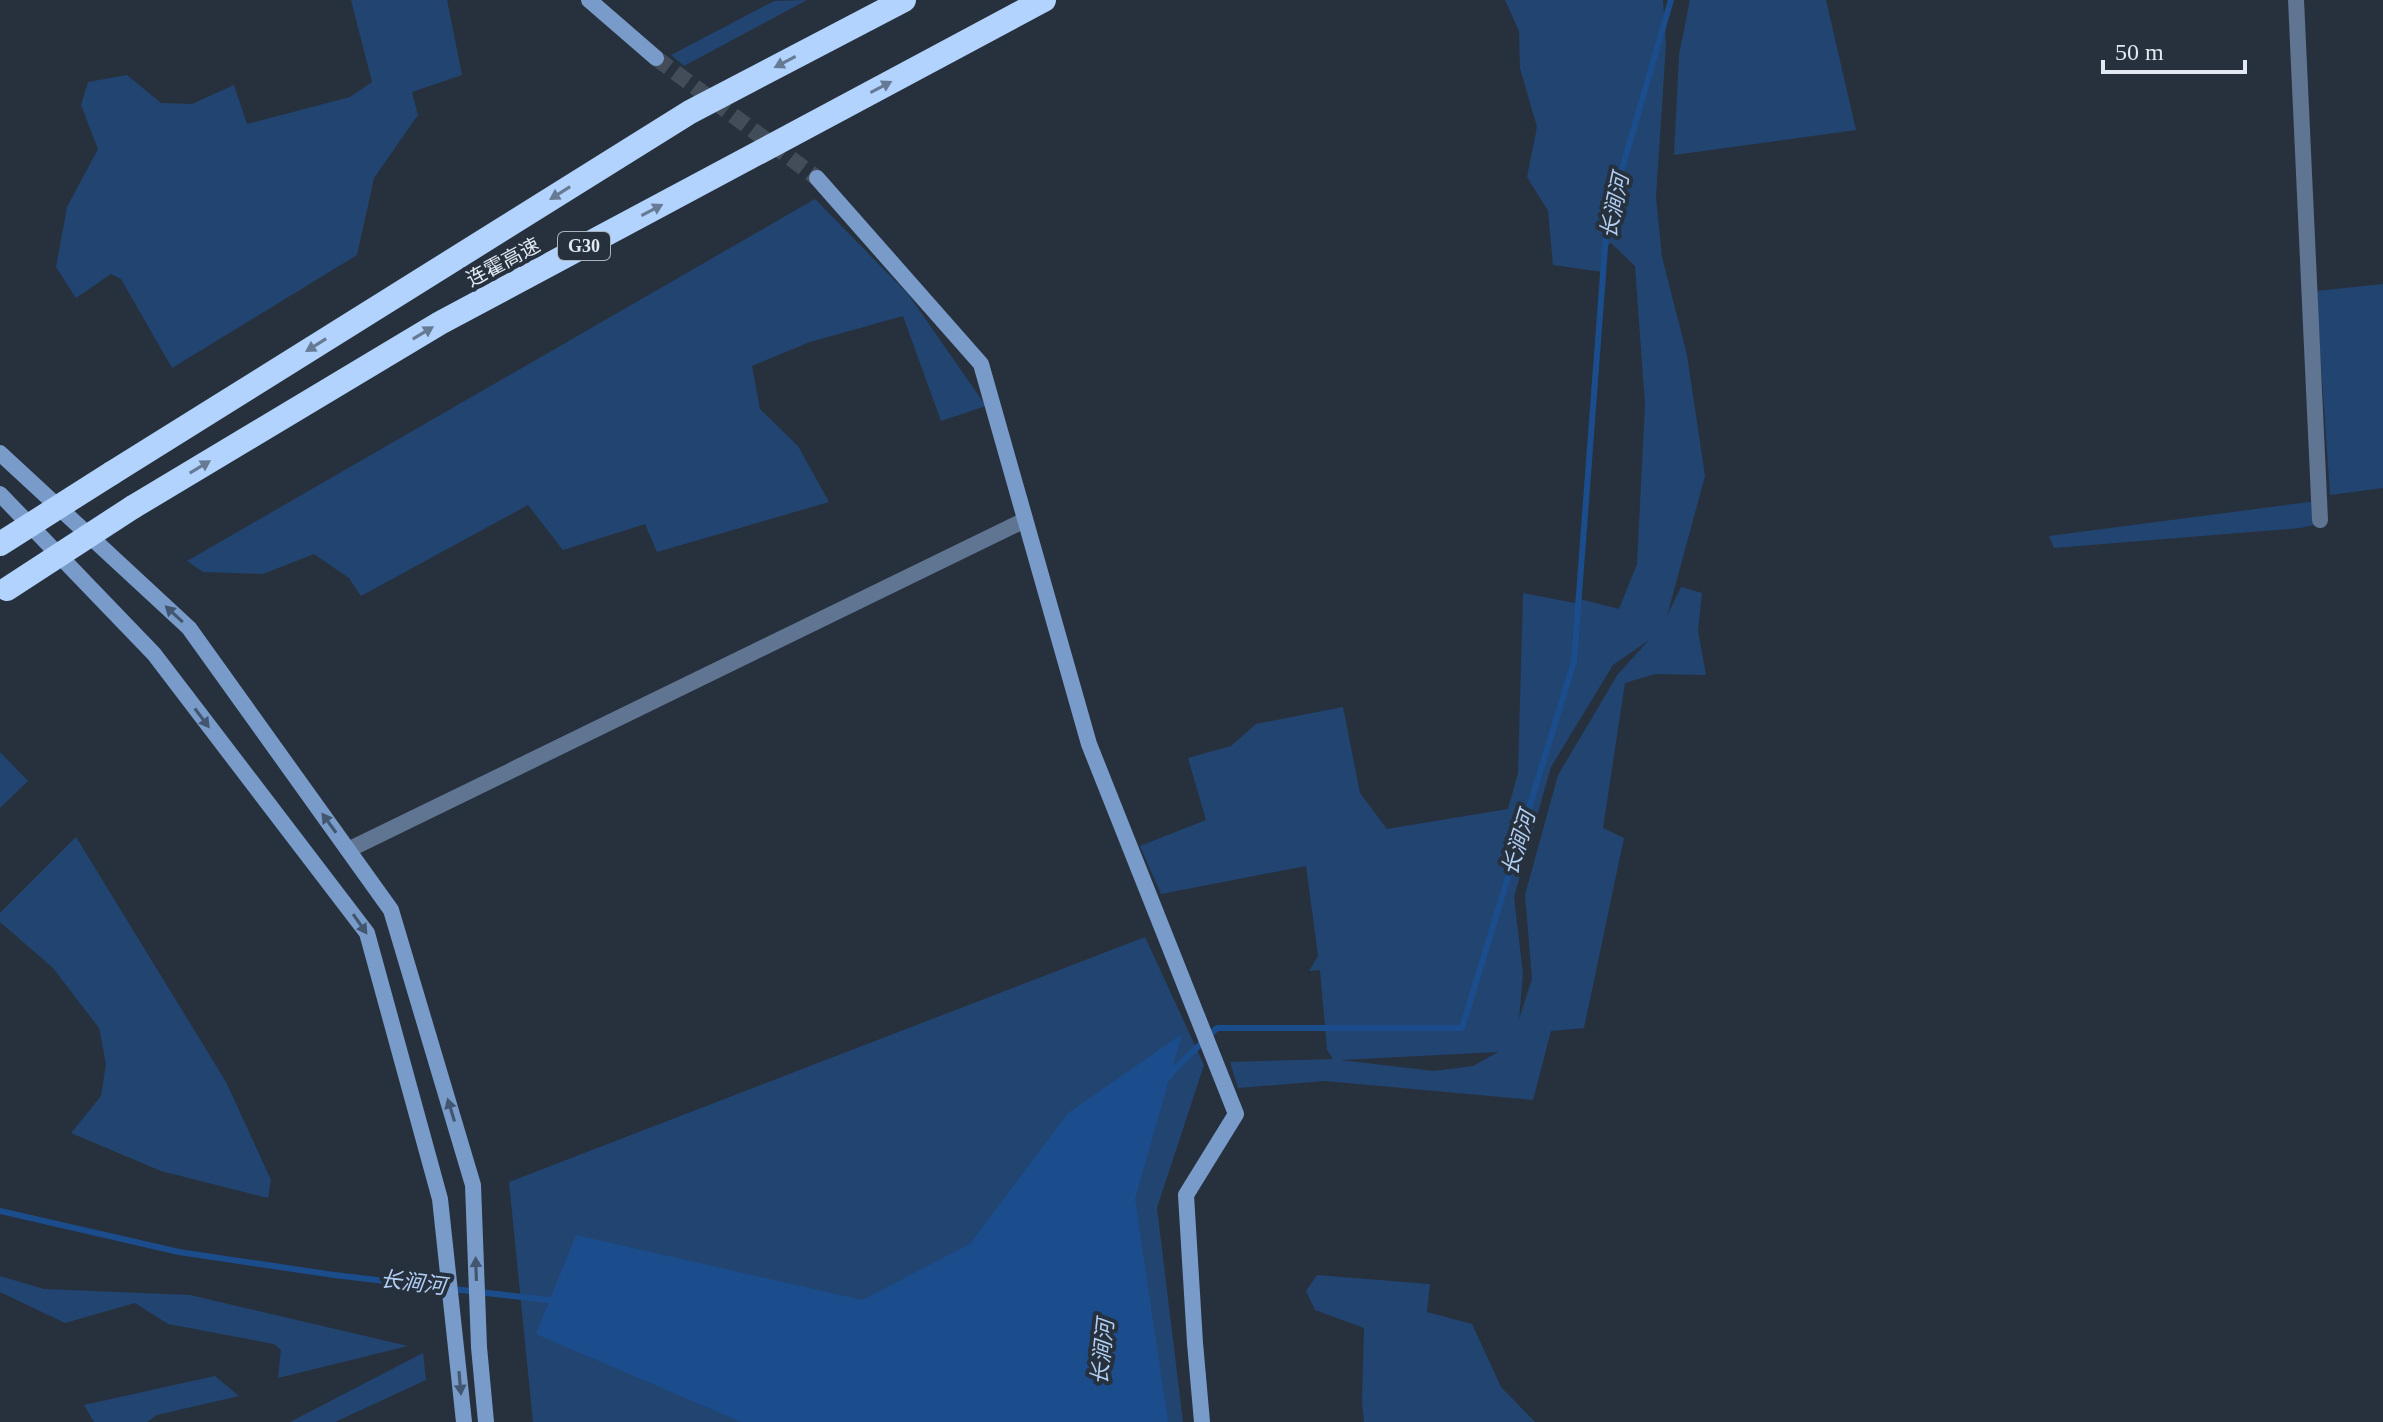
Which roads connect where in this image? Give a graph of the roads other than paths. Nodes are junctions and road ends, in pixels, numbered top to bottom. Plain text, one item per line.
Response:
1 (589, 0) edge
2 (904, 0) edge
3 (1044, 0) edge
4 (2296, 0) edge
5 (656, 58) tunnel mouth
6 (817, 178) tunnel mouth
7 (0, 453) edge
8 (0, 494) edge
9 (1025, 520) junction
10 (2320, 520) dead end
11 (0, 544) edge
12 (3, 591) edge
13 (348, 850) junction
14 (464, 1422) edge
15 (486, 1422) edge
16 (1202, 1422) edge

1 - 5 main road
2 -> 11 highway, 连霍高速, bridge
12 -> 3 highway, 连霍高速 / G30, bridge
4 - 10 street
6 - 9 main road
13 -> 7 main road
8 -> 14 main road
9 - 13 street
9 - 16 main road
15 -> 13 main road

